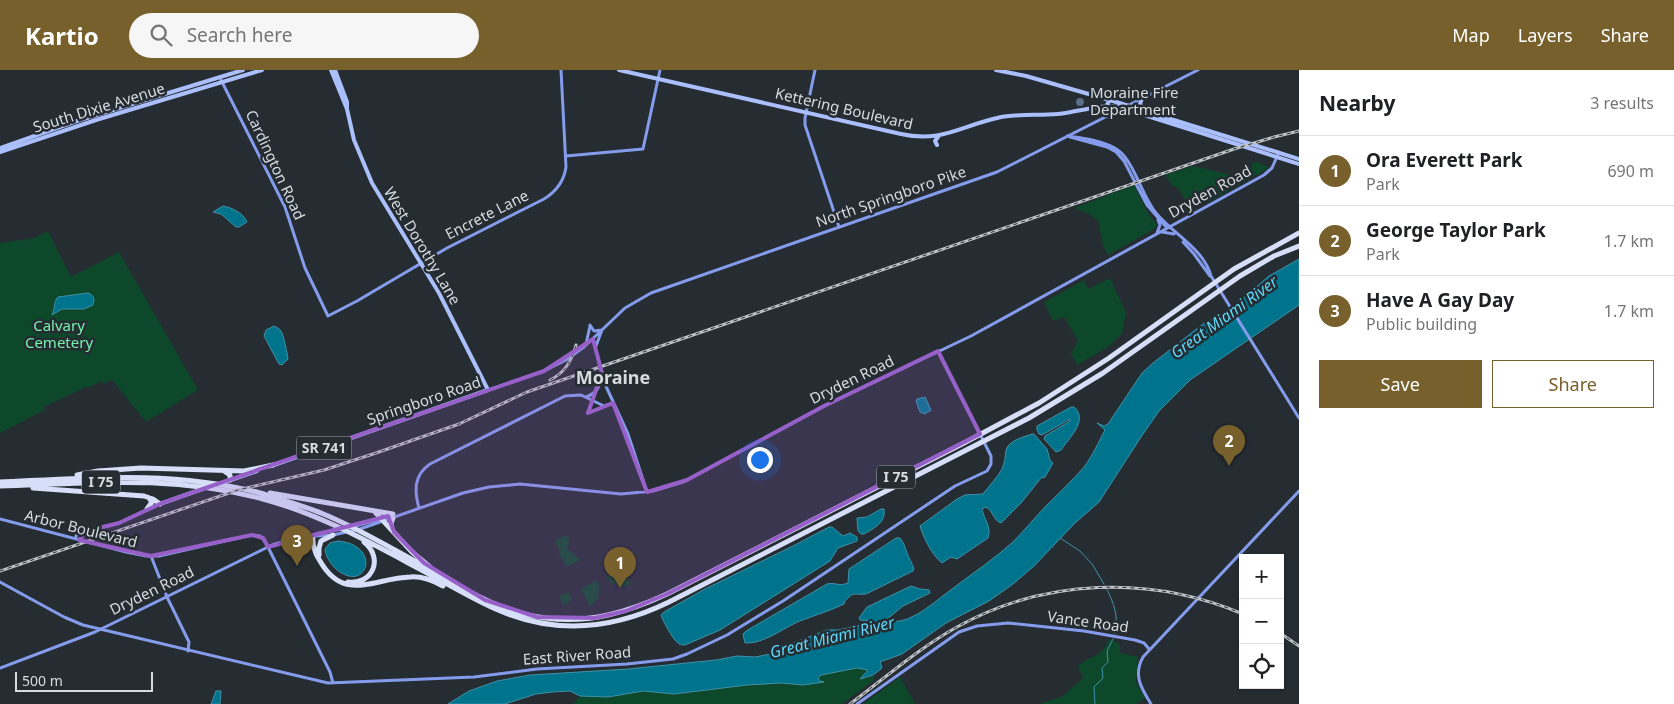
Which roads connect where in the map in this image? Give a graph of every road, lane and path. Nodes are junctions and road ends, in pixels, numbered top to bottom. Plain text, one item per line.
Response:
1 (245, 70) edge
2 (262, 70) edge
3 (330, 70) edge
4 (335, 70) edge
5 (561, 70) edge
6 (619, 70) edge
7 (660, 70) edge
8 (815, 70) edge
9 (996, 70) edge
10 (1198, 70) edge
11 (238, 72) junction
12 (254, 72) junction
13 (235, 78) junction
14 (658, 78) junction
15 (221, 81) junction
16 (203, 82) junction
17 (1097, 96) junction
18 (1142, 98) junction
19 (1110, 100) junction
20 (1129, 105) junction
21 (1106, 106) junction
22 (1098, 108) junction
23 (1124, 108) junction
24 (346, 109) junction
25 (1145, 111) junction
26 (806, 112) junction
27 (1110, 115) junction
28 (1080, 129) junction
29 (939, 136) junction
30 (1067, 136) junction
31 (1093, 141) junction
32 (937, 145) dead end
33 (0, 148) edge
34 (0, 152) edge
35 (1279, 152) junction
36 (566, 156) junction
37 (1277, 157) junction
38 (1299, 158) edge
39 (1299, 164) edge
40 (1158, 220) junction
41 (1177, 222) junction
42 (839, 227) junction
43 (1168, 227) junction
44 (1299, 232) edge
45 (1158, 233) junction
46 (1175, 234) junction
47 (1299, 246) edge
48 (421, 263) junction
49 (328, 316) joint
50 (602, 330) junction
51 (593, 339) junction
52 (585, 347) junction
53 (596, 350) junction
54 (938, 352) junction
55 (602, 373) junction
56 (488, 390) junction
57 (585, 397) junction
58 (613, 403) junction
59 (1299, 418) edge
60 (272, 465) junction
61 (222, 471) junction
62 (35, 480) junction
63 (230, 480) junction
64 (1, 485) edge
65 (255, 491) junction
66 (1299, 491) edge
67 (647, 492) junction
68 (149, 497) junction
69 (160, 504) junction
70 (420, 508) junction
71 (147, 509) junction
72 (363, 509) junction
73 (395, 516) junction
74 (0, 519) edge
75 (383, 520) junction
76 (87, 532) junction
77 (394, 532) junction
78 (78, 533) junction
79 (333, 535) junction
80 (63, 536) junction
81 (313, 536) junction
82 (357, 536) junction
83 (77, 540) junction
84 (268, 547) junction
85 (319, 555) junction
86 (151, 556) junction
87 (0, 582) edge
88 (451, 582) junction
89 (167, 597) junction
90 (484, 604) junction
91 (100, 630) junction
92 (1140, 642) junction
93 (1155, 643) junction
94 (1149, 649) junction
95 (188, 651) junction
96 (0, 668) edge
97 (333, 683) junction
98 (857, 704) edge
99 (1151, 704) edge

1 - 11 main road, South Dixie Avenue
1 - 12 main road
1 - 13 main road
2 - 12 main road, South Dixie Avenue
3 - 24 main road, West Dorothy Lane
4 - 24 main road, West Dorothy Lane
5 - 36 street
6 - 14 main road, Kettering Boulevard
7 - 14 street
8 - 26 street
9 - 17 main road
10 - 18 street, North Springboro Pike / SR 741
11 - 15 main road
11 - 16 main road, South Dixie Avenue
12 - 13 main road, South Dixie Avenue
13 - 15 main road, South Dixie Avenue
14 - 26 main road, Kettering Boulevard
14 - 36 street
15 - 16 main road
15 - 34 main road, South Dixie Avenue
15 - 49 street, Cardington Road
16 - 33 main road, South Dixie Avenue
17 - 19 main road
17 - 22 main road
18 - 20 street, North Springboro Pike / SR 741
18 - 25 main road
19 - 20 main road
19 - 21 main road
20 - 23 street, North Springboro Pike / SR 741
20 - 25 main road
21 - 22 main road, Kettering Boulevard
21 - 23 main road, Kettering Boulevard
21 - 27 main road
22 - 29 main road, Kettering Boulevard
23 - 27 street, North Springboro Pike / SR 741
23 - 37 main road, Kettering Boulevard
24 - 48 main road, West Dorothy Lane
25 - 35 main road
26 - 29 main road, Kettering Boulevard
26 - 42 street
27 - 28 street, North Springboro Pike / SR 741
28 - 30 street, North Springboro Pike / SR 741
28 - 31 street
29 - 32 main road
30 - 31 street
30 - 40 street
30 - 42 street, North Springboro Pike / SR 741
31 - 43 street
35 - 37 street, Dryden Road
35 - 38 main road
36 - 48 street, Encrete Lane
37 - 39 main road, Kettering Boulevard
37 - 41 street, Dryden Road
40 - 43 street
40 - 45 street
41 - 43 street, Dryden Road
41 - 46 street
42 - 50 street, North Springboro Pike / SR 741
43 - 45 street, Dryden Road
43 - 46 street
44 - 88 highway, I 75
45 - 46 street
45 - 54 street, Dryden Road
46 - 59 street
47 - 90 highway, I 75
48 - 49 street, Encrete Lane
48 - 56 main road, West Dorothy Lane
50 - 51 street, North Springboro Pike / SR 741
50 - 52 street
50 - 53 street
51 - 52 street, Springboro Road / SR 741
51 - 53 street
52 - 56 street, Springboro Road / SR 741
53 - 55 street
54 - 67 street, Dryden Road
54 - 97 street, East River Road
55 - 57 street
55 - 58 street
56 - 60 main road, Springboro Road / SR 741
57 - 58 street
57 - 70 street
58 - 67 street
60 - 61 highway
60 - 63 main road, Springboro Road / SR 741
61 - 62 highway
61 - 63 highway
62 - 64 highway, I 75
62 - 65 highway, I 75
63 - 69 main road, Springboro Road / SR 741
64 - 68 highway
64 - 82 highway, I 75
65 - 72 highway
65 - 88 highway, I 75
66 - 93 street
67 - 70 street, Dryden Road
68 - 69 highway
68 - 71 highway
69 - 71 street, Springboro Road
70 - 73 street, Dryden Road
71 - 76 street, Springboro Road
72 - 73 highway
72 - 75 highway
73 - 75 street, Dryden Road
73 - 77 highway
74 - 80 street, Arbor Boulevard
75 - 77 highway
75 - 79 street, Dryden Road
75 - 81 street, Dryden Road
76 - 78 street, Springboro Road
76 - 83 street
77 - 88 highway
78 - 80 street, Springboro Road
78 - 83 street
79 - 81 street, Dryden Road
79 - 85 highway
80 - 83 street, Arbor Boulevard
81 - 84 street, Dryden Road
81 - 85 highway
81 - 90 highway
82 - 85 highway
82 - 90 highway, I 75
83 - 86 street, Arbor Boulevard
84 - 86 street, Arbor Boulevard
84 - 89 street, Dryden Road
84 - 97 street
86 - 89 street
87 - 91 street, East River Road
89 - 91 street, Dryden Road
89 - 95 street
91 - 95 street, East River Road
91 - 96 street, Dryden Road
92 - 93 street
92 - 94 street, Vance Road
92 - 98 street, Vance Road
93 - 94 street
94 - 99 street
95 - 97 street, East River Road

